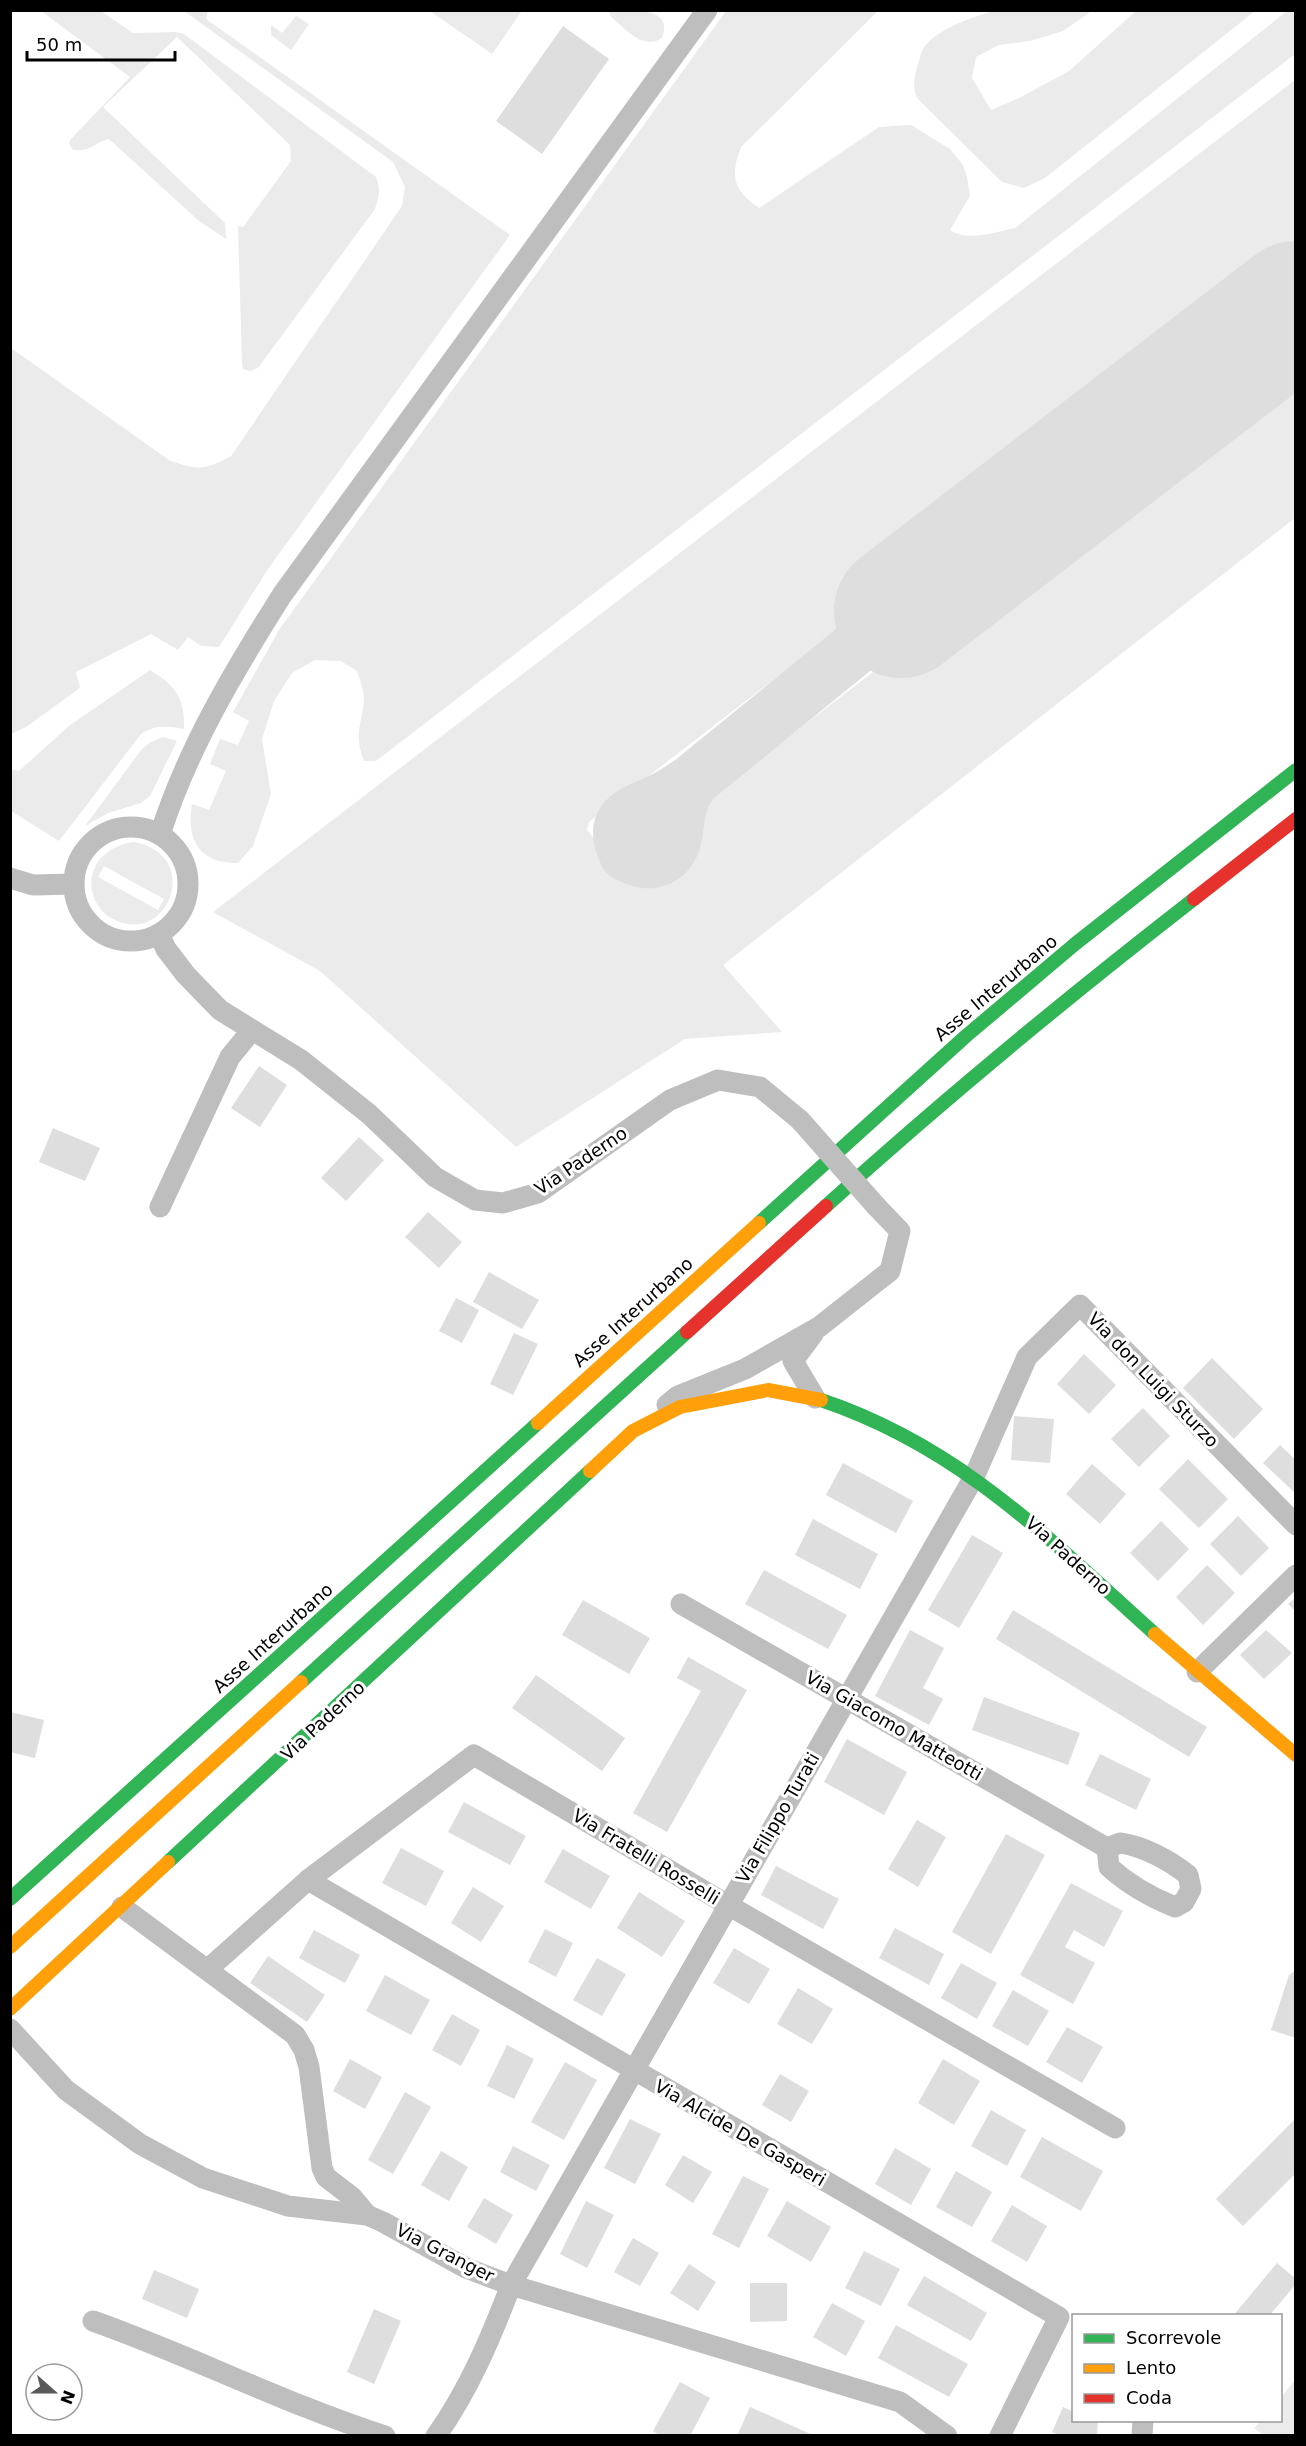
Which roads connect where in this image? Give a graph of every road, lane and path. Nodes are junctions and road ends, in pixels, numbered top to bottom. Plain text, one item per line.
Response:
1 (707, 10) edge
2 (1296, 770) edge
3 (1296, 819) edge
4 (160, 835) junction
5 (10, 878) edge
6 (74, 884) junction
7 (159, 934) junction
8 (252, 1030) junction
9 (160, 1207) dead end
10 (819, 1327) junction
11 (794, 1361) junction
12 (745, 1369) junction
13 (768, 1390) junction
14 (735, 1396) junction
15 (815, 1398) junction
16 (633, 1431) junction
17 (974, 1477) junction
18 (1296, 1525) edge
19 (1296, 1575) edge
20 (681, 1604) dead end
21 (1197, 1672) junction
22 (846, 1700) junction
23 (1296, 1755) edge
24 (1107, 1848) dead end
25 (308, 1881) junction
26 (10, 1899) edge
27 (728, 1905) junction
28 (122, 1907) junction
29 (10, 1947) edge
30 (208, 1969) junction
31 (10, 2009) edge
32 (13, 2031) edge
33 (633, 2071) junction
34 (1115, 2128) dead end
35 (367, 2215) junction
36 (511, 2285) junction
37 (93, 2321) dead end
38 (385, 2436) edge
39 (436, 2436) edge
40 (947, 2436) edge
41 (1000, 2436) edge

1 - 4 street
2 - 26 main road, Asse Interurbano
3 - 29 main road
4 - 6 street
4 - 7 street
5 - 6 street
6 - 7 street
7 - 8 street, Via Paderno
8 - 9 street
8 - 10 street, Via Paderno, bridge
10 - 11 street, Via Paderno
10 - 12 street, Via Paderno
11 - 13 street, Via Paderno
11 - 15 street
12 - 14 street
12 - 16 street, Via Paderno
13 - 14 main road, Via Paderno
13 - 15 main road, Via Paderno
14 - 16 main road, Via Paderno
15 - 17 main road, Via Paderno
16 - 28 main road, Via Paderno
17 - 18 street, Via don Luigi Sturzo
17 - 21 main road, Via Paderno
17 - 22 street, Via Filippo Turati
19 - 21 street
20 - 22 street, Via Giacomo Matteotti
21 - 23 main road, Via Paderno
22 - 24 street, Via Giacomo Matteotti
22 - 27 street, Via Filippo Turati
25 - 27 street, Via Fratelli Rosselli
25 - 30 street, Via Fratelli Rosselli
25 - 33 street, Via Alcide De Gasperi
27 - 33 street, Via Filippo Turati
27 - 34 street, Via Fratelli Rosselli
28 - 30 street
28 - 31 main road, Via Paderno
30 - 35 street
32 - 35 street, Via Granger
33 - 36 street, Via Filippo Turati
33 - 41 street, Via Alcide De Gasperi
35 - 36 street, Via Granger
36 - 39 street, Via Filippo Turati
36 - 40 street, Via Granger
37 - 38 street

